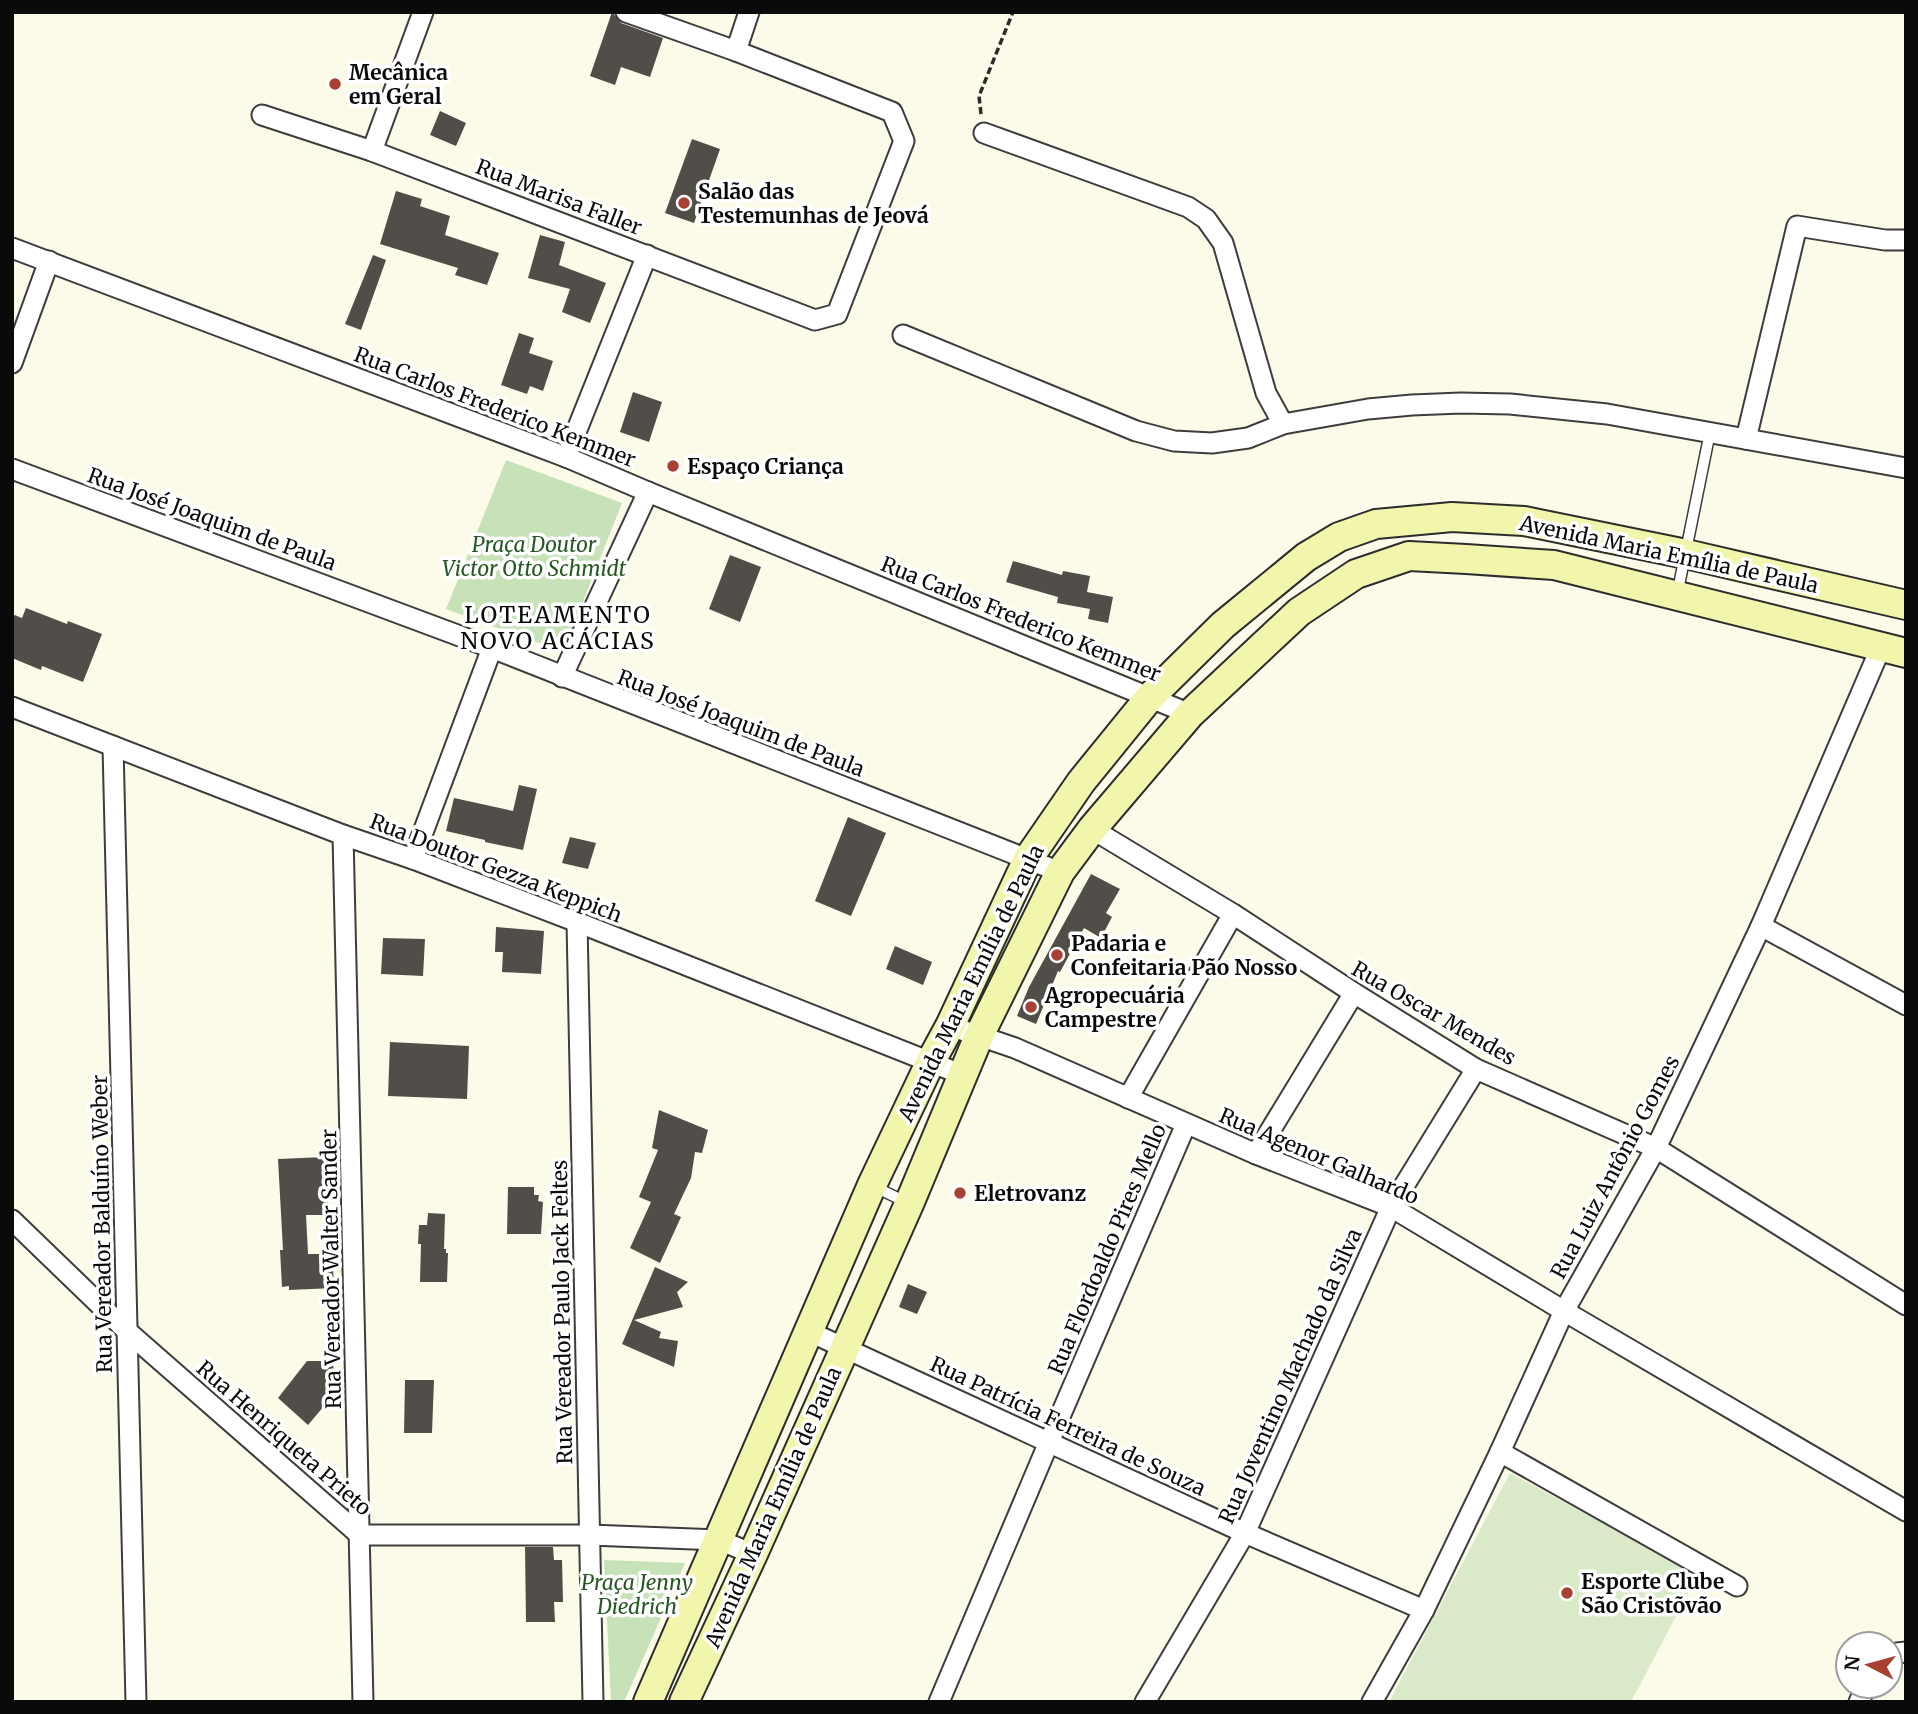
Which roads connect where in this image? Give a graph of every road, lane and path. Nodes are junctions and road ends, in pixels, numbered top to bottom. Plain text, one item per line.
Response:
1 (423, 12) edge
2 (626, 12) edge
3 (749, 12) edge
4 (1013, 12) edge
5 (736, 51) junction
6 (262, 115) dead end
7 (984, 133) joint
8 (372, 152) junction
9 (1906, 240) edge
10 (12, 247) edge
11 (647, 255) junction
12 (49, 261) junction
13 (903, 335) dead end
14 (12, 363) edge
15 (1283, 424) junction
16 (1710, 432) junction
17 (1746, 439) junction
18 (566, 457) junction
19 (1906, 468) edge
20 (12, 469) edge
21 (648, 492) junction
22 (1686, 554) junction
23 (1677, 596) junction
24 (1906, 605) edge
25 (492, 648) junction
26 (1894, 650) edge
27 (562, 677) junction
28 (1150, 697) junction
29 (12, 707) edge
30 (1190, 714) junction
31 (113, 746) junction
32 (1092, 829) junction
33 (342, 835) junction
34 (412, 859) junction
35 (1028, 859) junction
36 (1060, 872) junction
37 (1233, 914) junction
38 (577, 922) junction
39 (1761, 926) junction
40 (1354, 993) junction
41 (1906, 1005) edge
42 (950, 1026) junction
43 (979, 1036) junction
44 (931, 1061) junction
45 (1476, 1069) junction
46 (963, 1075) junction
47 (1128, 1098) junction
48 (1186, 1124) junction
49 (1656, 1148) junction
50 (1256, 1154) junction
51 (872, 1185) junction
52 (909, 1204) junction
53 (1391, 1207) junction
54 (12, 1220) edge
55 (1906, 1305) edge
56 (1564, 1311) junction
57 (128, 1332) junction
58 (810, 1332) junction
59 (845, 1348) junction
60 (1049, 1441) junction
61 (1500, 1452) junction
62 (1906, 1511) edge
63 (1245, 1533) junction
64 (360, 1535) junction
65 (590, 1535) junction
66 (719, 1540) junction
67 (753, 1554) junction
68 (1737, 1586) dead end
69 (1424, 1610) junction
70 (136, 1702) edge
71 (363, 1702) edge
72 (593, 1702) edge
73 (648, 1702) edge
74 (684, 1702) edge
75 (939, 1702) edge
76 (1145, 1702) edge
77 (1373, 1702) edge

1 - 8 street
2 - 5 street
3 - 5 street
4 - 7 path
5 - 11 street, Rua Marisa Faller
6 - 8 street, Rua Marisa Faller
7 - 15 street
8 - 11 street, Rua Marisa Faller
9 - 17 street
10 - 12 street, Rua Carlos Frederico Kemmer
11 - 18 street
12 - 14 street
12 - 18 street, Rua Carlos Frederico Kemmer
13 - 15 street
15 - 16 street
16 - 17 street
16 - 22 lane
17 - 19 street
18 - 21 street, Rua Carlos Frederico Kemmer
20 - 25 street, Rua José Joaquim de Paula
21 - 27 street
21 - 28 street, Rua Carlos Frederico Kemmer
22 - 23 lane
22 - 24 main road, Avenida Maria Emília de Paula
22 - 28 main road, Avenida Maria Emília de Paula
23 - 26 main road, Avenida Maria Emília de Paula
23 - 30 main road, Avenida Maria Emília de Paula
25 - 27 street, Rua José Joaquim de Paula
25 - 34 street
26 - 39 street, Rua Luiz Antônio Gomes
27 - 35 street, Rua José Joaquim de Paula
28 - 30 street, Rua Carlos Frederico Kemmer
28 - 35 main road, Avenida Maria Emília de Paula
29 - 31 street, Rua Doutor Gezza Keppich
30 - 32 main road, Avenida Maria Emília de Paula
31 - 33 street, Rua Doutor Gezza Keppich
31 - 57 street, Rua Vereador Balduíno Weber
32 - 36 main road, Avenida Maria Emília de Paula
32 - 37 street, Rua Oscar Mendes
33 - 34 street, Rua Doutor Gezza Keppich
33 - 64 street, Rua Vereador Walter Sander
34 - 38 street, Rua Doutor Gezza Keppich
35 - 36 street, Rua José Joaquim de Paula
35 - 42 main road, Avenida Maria Emília de Paula
36 - 43 main road, Avenida Maria Emília de Paula
37 - 40 street, Rua Oscar Mendes
37 - 47 street
38 - 44 street, Rua Doutor Gezza Keppich
38 - 65 street, Rua Vereador Paulo Jack Feltes
39 - 41 street
39 - 49 street, Rua Luiz Antônio Gomes
40 - 45 street, Rua Oscar Mendes
40 - 50 street
42 - 43 street, Rua Agenor Galhardo
42 - 44 main road, Avenida Maria Emília de Paula
43 - 46 main road, Avenida Maria Emília de Paula
43 - 47 street, Rua Agenor Galhardo
44 - 46 street, Rua Doutor Gezza Keppich
44 - 51 main road, Avenida Maria Emília de Paula
45 - 49 street, Rua Oscar Mendes
45 - 53 street, Rua Joventino Machado da Silva
46 - 52 main road, Avenida Maria Emília de Paula
47 - 48 street, Rua Agenor Galhardo
48 - 50 street, Rua Agenor Galhardo
48 - 60 street, Rua Flordoaldo Pires Mello
49 - 55 street, Rua Oscar Mendes
49 - 56 street, Rua Luiz Antônio Gomes
50 - 53 street, Rua Agenor Galhardo
51 - 52 lane
51 - 58 main road, Avenida Maria Emília de Paula
52 - 59 main road, Avenida Maria Emília de Paula
53 - 56 street, Rua Agenor Galhardo
53 - 63 street, Rua Joventino Machado da Silva
54 - 57 street, Rua Henriqueta Prieto
56 - 61 street, Rua Luiz Antônio Gomes
56 - 62 street, Rua Agenor Galhardo
57 - 64 street, Rua Henriqueta Prieto
57 - 70 street, Rua Vereador Balduíno Weber
58 - 59 street, Rua Patrícia Ferreira de Souza
58 - 66 main road, Avenida Maria Emília de Paula
59 - 60 street, Rua Patrícia Ferreira de Souza
59 - 67 main road, Avenida Maria Emília de Paula
60 - 63 street, Rua Patrícia Ferreira de Souza
60 - 75 street, Rua Flordoaldo Pires Mello
61 - 68 street
61 - 69 street, Rua Luiz Antônio Gomes
63 - 69 street, Rua Patrícia Ferreira de Souza
63 - 76 street, Rua Joventino Machado da Silva
64 - 65 street, Rua Henriqueta Prieto
64 - 71 street, Rua Vereador Walter Sander
65 - 66 street, Rua Henriqueta Prieto
65 - 72 street, Rua Vereador Paulo Jack Feltes
66 - 67 street, Rua Henriqueta Prieto
66 - 73 main road, Avenida Maria Emília de Paula
67 - 74 main road, Avenida Maria Emília de Paula
69 - 77 street, Rua Luiz Antônio Gomes

